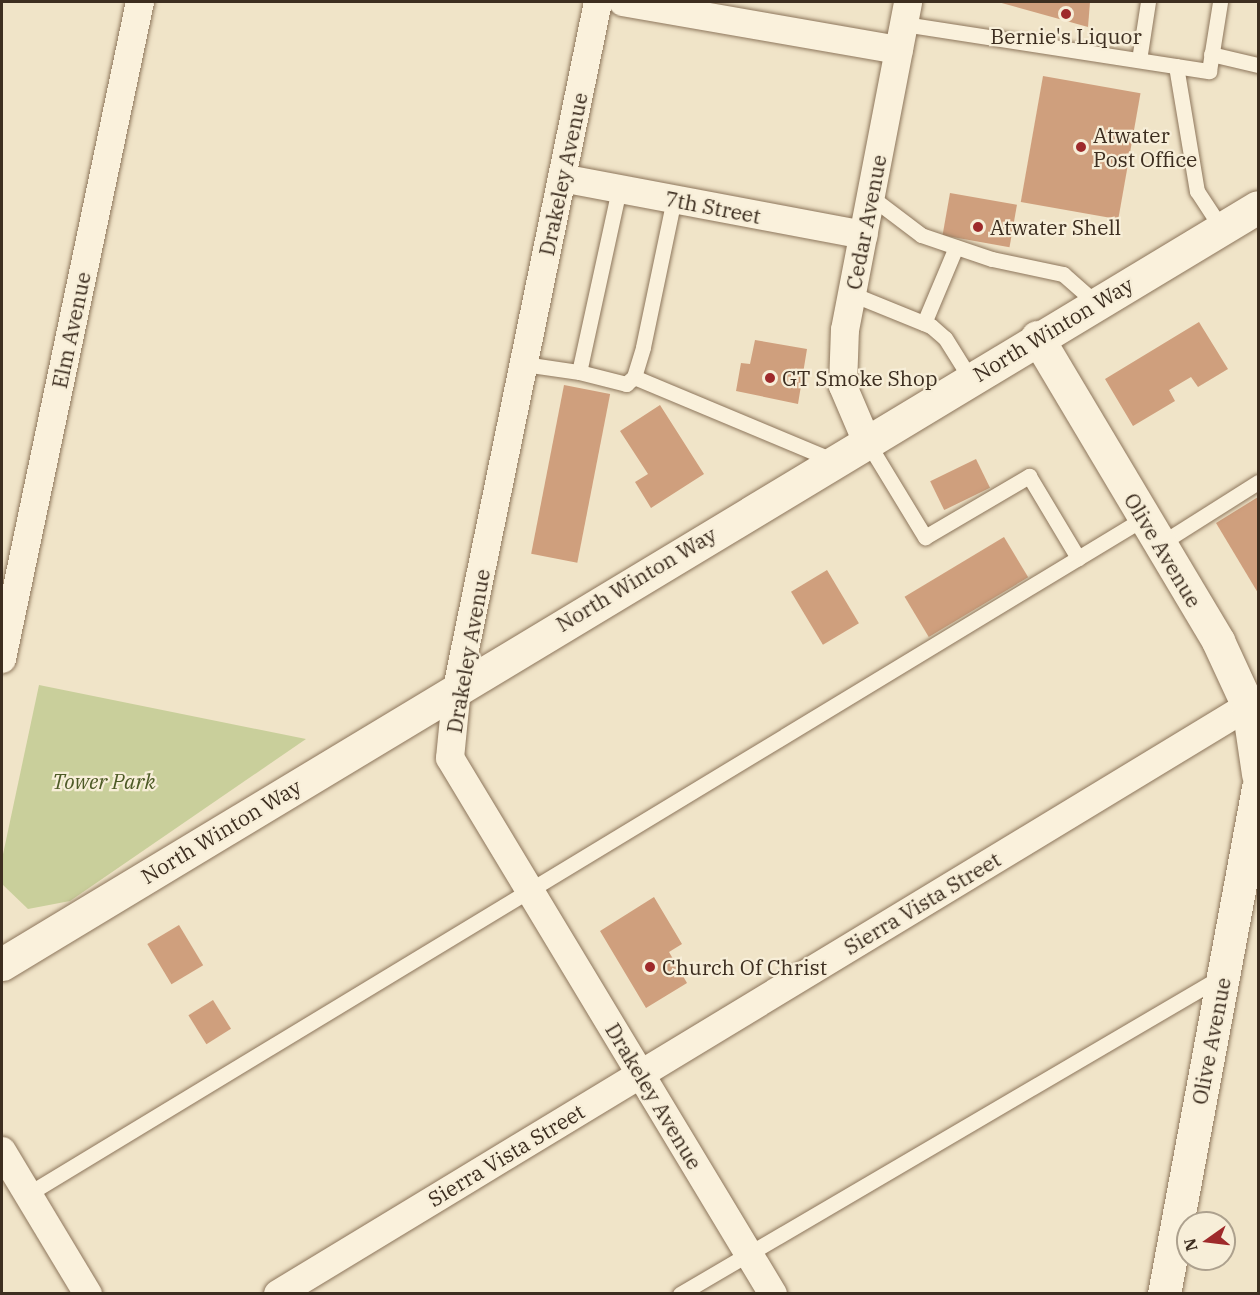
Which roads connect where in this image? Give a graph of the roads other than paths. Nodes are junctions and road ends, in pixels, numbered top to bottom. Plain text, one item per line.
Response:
1 (140, 2) edge
2 (598, 2) edge
3 (623, 2) edge
4 (1148, 2) edge
5 (1220, 2) edge
6 (903, 25) edge
7 (1211, 54) junction
8 (1139, 60) junction
9 (1258, 64) edge
10 (1176, 66) junction
11 (562, 178) junction
12 (619, 189) junction
13 (871, 197) junction
14 (674, 200) junction
15 (1258, 207) edge
16 (1222, 229) junction
17 (864, 235) junction
18 (956, 247) junction
19 (852, 294) junction
20 (1096, 303) junction
21 (924, 323) junction
22 (1038, 337) junction
23 (524, 364) junction
24 (579, 372) junction
25 (634, 377) junction
26 (970, 378) junction
27 (866, 440) junction
28 (832, 460) junction
29 (1258, 482) edge
30 (1152, 531) junction
31 (1078, 558) junction
32 (2, 659) edge
33 (457, 688) junction
34 (1253, 703) edge
35 (1258, 774) edge
36 (1258, 788) edge
37 (530, 890) junction
38 (6, 953) edge
39 (1223, 976) junction
40 (640, 1073) junction
41 (2, 1151) edge
42 (28, 1194) junction
43 (748, 1252) junction
44 (88, 1293) edge
45 (278, 1293) edge
46 (680, 1293) edge
47 (773, 1293) edge
48 (1164, 1293) edge

1 - 32 street, Elm Avenue
2 - 11 street, Drakeley Avenue
3 - 6 street
4 - 8 lane
5 - 7 lane
6 - 8 lane
6 - 13 street, Cedar Avenue
7 - 9 lane
7 - 10 lane
8 - 10 lane
10 - 16 lane
11 - 12 street, 7th Street
11 - 23 street, Drakeley Avenue
12 - 14 street, 7th Street
12 - 24 lane
13 - 17 street, Cedar Avenue
13 - 18 lane
14 - 17 street, 7th Street
14 - 25 lane
15 - 16 main road, North Winton Way
16 - 20 main road, North Winton Way
17 - 19 street, Cedar Avenue
18 - 20 lane
18 - 21 lane
19 - 21 lane
19 - 27 street, Cedar Avenue
20 - 22 main road, North Winton Way
21 - 26 lane
22 - 26 main road, North Winton Way
22 - 30 main road, Olive Avenue
23 - 24 lane
23 - 33 street, Drakeley Avenue
24 - 25 lane
25 - 28 lane
26 - 27 main road, North Winton Way
27 - 28 main road, North Winton Way
27 - 31 lane
28 - 33 main road, North Winton Way
29 - 30 lane
30 - 31 lane
30 - 34 main road, Olive Avenue
31 - 37 lane
33 - 37 street, Drakeley Avenue
33 - 38 main road, North Winton Way
34 - 35 main road, Olive Avenue
34 - 40 street, Sierra Vista Street
36 - 39 main road, Olive Avenue
37 - 40 street, Drakeley Avenue
37 - 42 lane
39 - 43 lane
39 - 48 main road, Olive Avenue
40 - 43 street, Drakeley Avenue
40 - 45 street, Sierra Vista Street
41 - 42 street
42 - 44 street
43 - 46 lane
43 - 47 street, Drakeley Avenue

